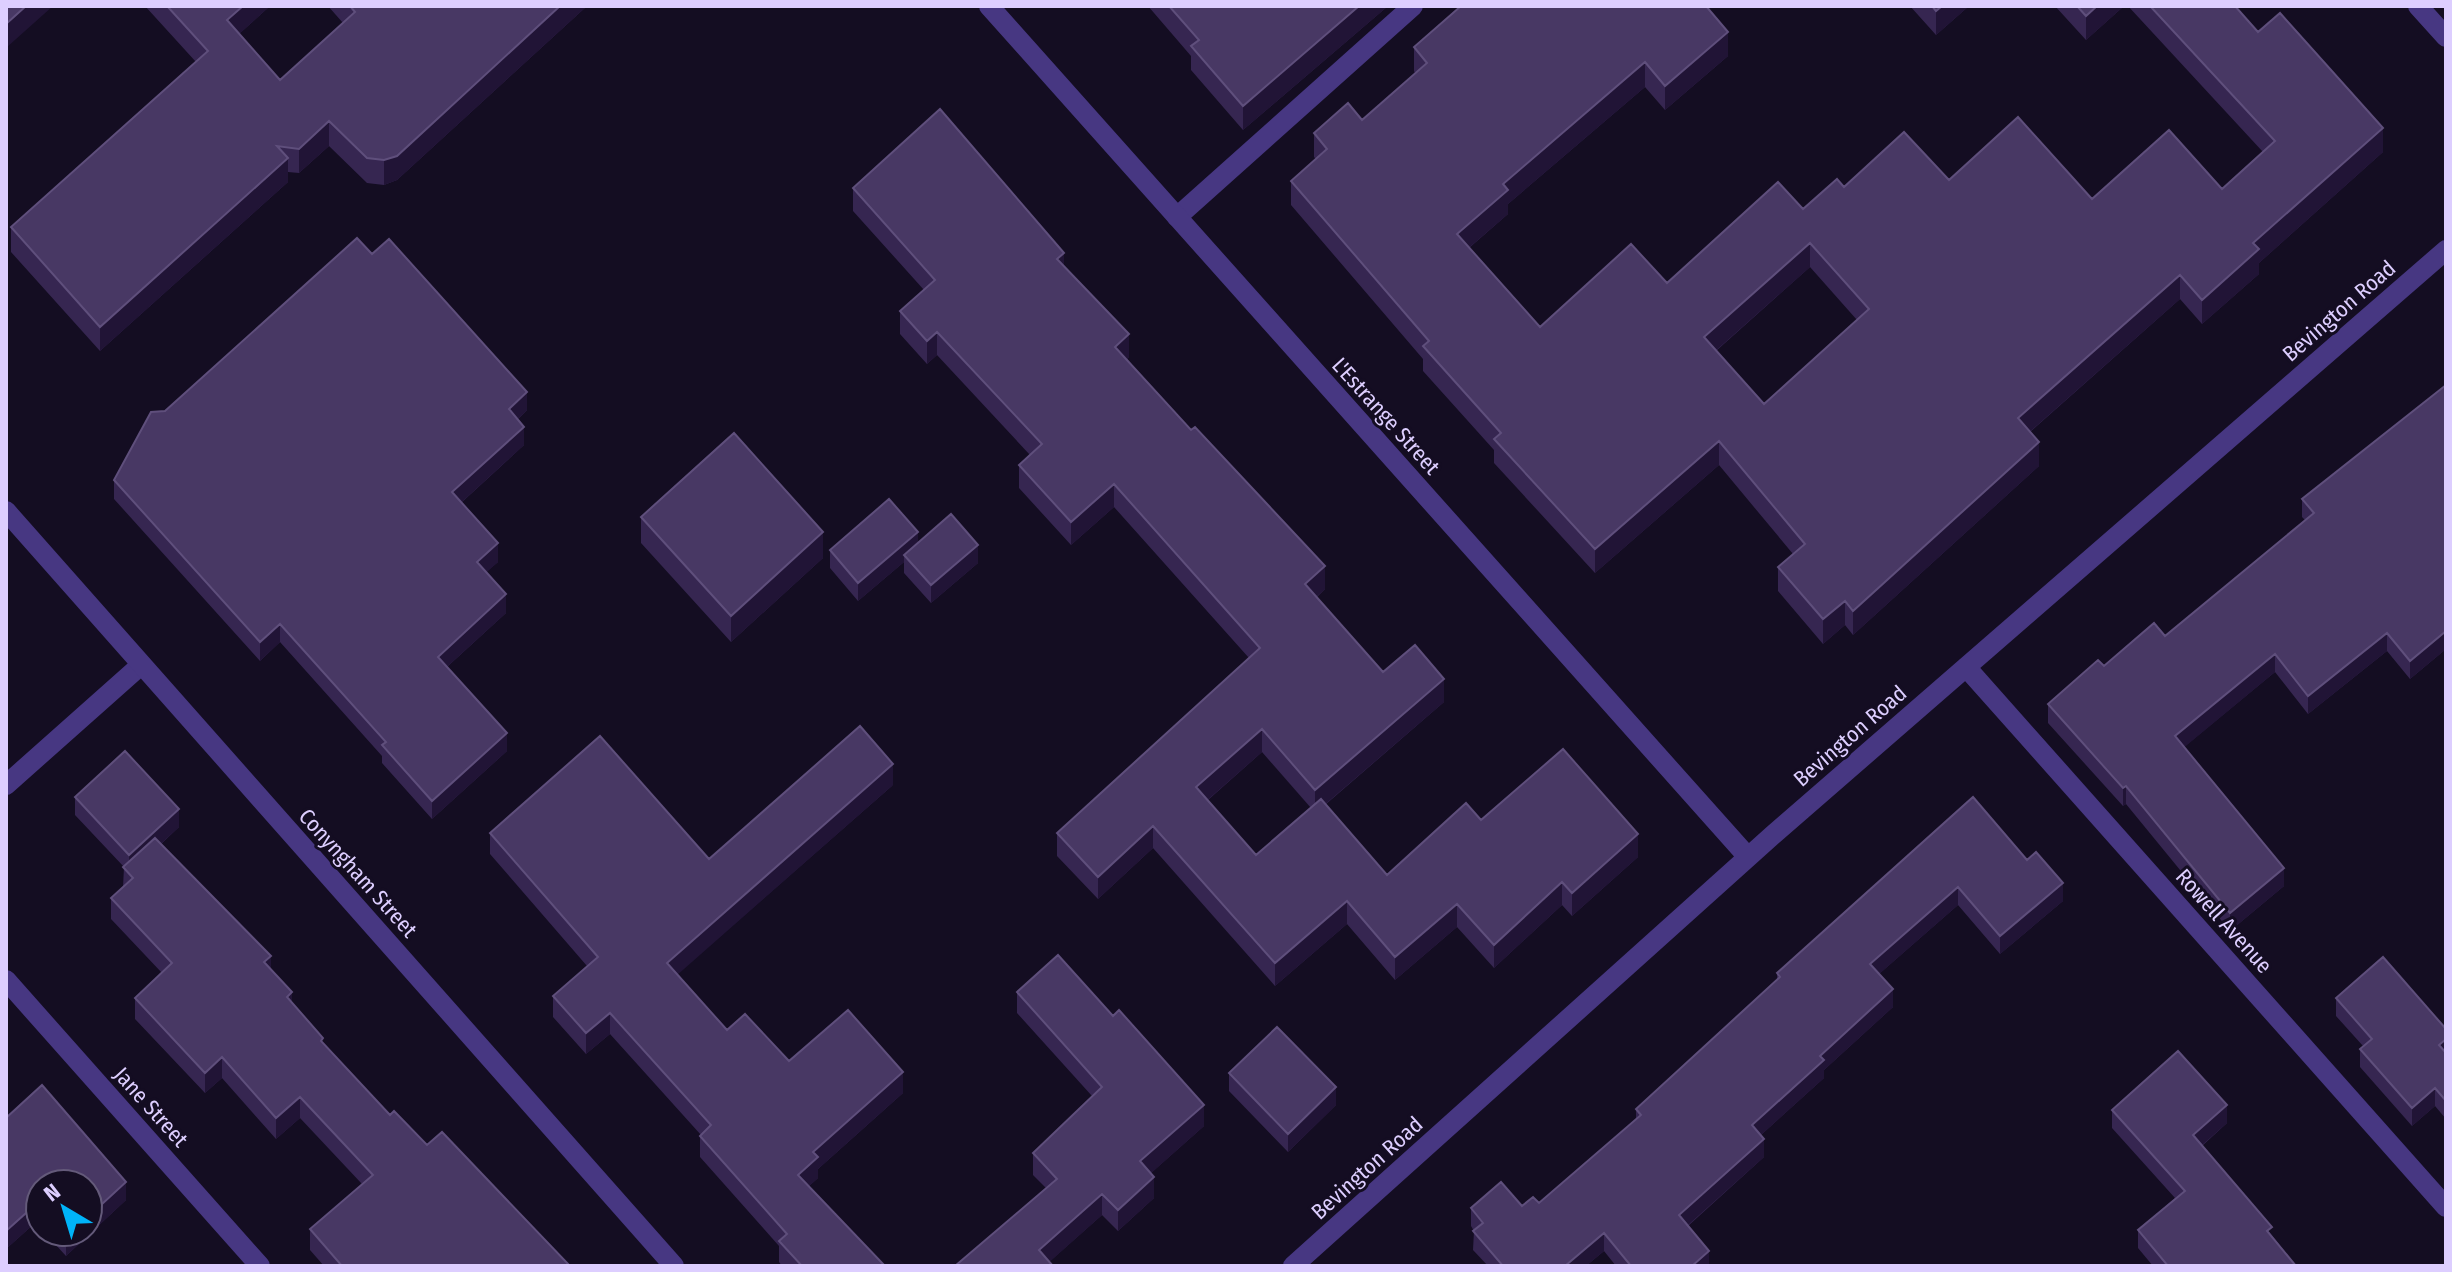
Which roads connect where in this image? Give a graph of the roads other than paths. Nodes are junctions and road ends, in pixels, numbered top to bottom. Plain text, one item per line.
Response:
1 (989, 6) edge
2 (1413, 6) edge
3 (2418, 6) edge
4 (2446, 37) edge
5 (1177, 217) junction
6 (2446, 250) edge
7 (6, 511) edge
8 (141, 665) junction
9 (1966, 667) junction
10 (6, 785) edge
11 (1748, 857) junction
12 (6, 980) edge
13 (2446, 1207) edge
14 (260, 1266) edge
15 (674, 1266) edge
16 (1293, 1266) edge

1 - 5 street, L'Estrange Street
2 - 5 street
3 - 4 street
5 - 11 street, L'Estrange Street
6 - 9 street, Bevington Road
7 - 8 street, Conyngham Street
8 - 10 street
8 - 15 street, Conyngham Street
9 - 11 street, Bevington Road
9 - 13 street, Rowell Avenue
11 - 16 street, Bevington Road
12 - 14 street, Jane Street

